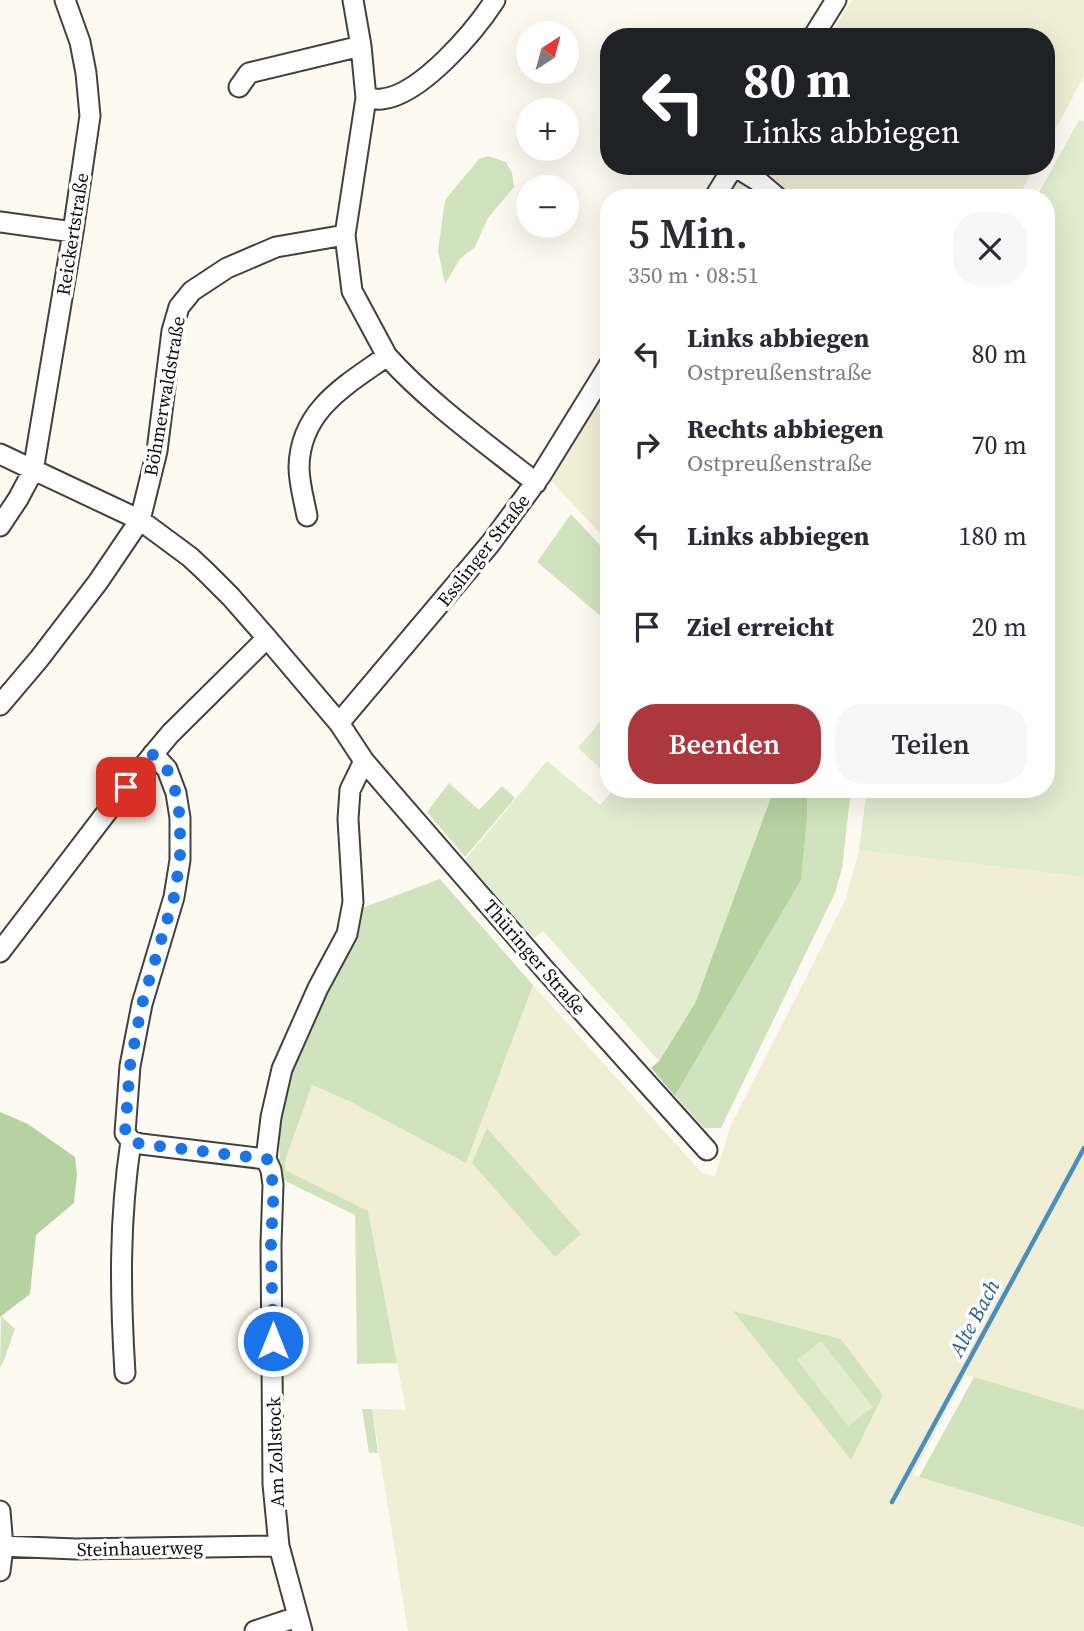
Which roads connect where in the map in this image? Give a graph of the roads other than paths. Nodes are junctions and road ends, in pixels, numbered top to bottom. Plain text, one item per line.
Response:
1 (65, 0) edge
2 (353, 0) edge
3 (495, 0) edge
4 (836, 0) edge
5 (819, 28) edge
6 (361, 46) junction
7 (239, 87) dead end
8 (366, 98) junction
9 (748, 175) edge
10 (767, 189) edge
11 (0, 222) edge
12 (73, 232) junction
13 (345, 235) junction
14 (387, 356) junction
15 (600, 380) edge
16 (0, 454) edge
17 (33, 471) junction
18 (536, 483) junction
19 (307, 516) dead end
20 (140, 520) junction
21 (0, 526) edge
22 (267, 638) junction
23 (0, 705) edge
24 (339, 723) junction
25 (152, 754) junction
26 (364, 761) junction
27 (0, 953) edge
28 (131, 1141) junction
29 (708, 1150) dead end
30 (267, 1159) junction
31 (125, 1373) dead end
32 (0, 1511) edge
33 (279, 1546) junction
34 (2, 1547) edge
35 (0, 1571) edge
36 (300, 1624) edge
37 (255, 1631) edge

1 - 12 street, Reickertstraße
2 - 6 street
3 - 8 street
4 - 5 street
6 - 7 street
6 - 8 street
8 - 13 street
9 - 10 street
11 - 12 street
12 - 17 street, Reickertstraße
13 - 14 street
13 - 20 street, Böhmerwaldstraße
14 - 18 street
14 - 19 street
15 - 18 street, Esslinger Straße
16 - 17 street, Thüringer Straße
17 - 20 street, Thüringer Straße
17 - 21 street, Reickertstraße
18 - 24 street, Esslinger Straße
20 - 22 street, Thüringer Straße
20 - 23 street, Böhmerwaldstraße
22 - 24 street, Thüringer Straße
22 - 25 street
24 - 26 street, Thüringer Straße
25 - 27 street
25 - 28 street
26 - 29 street, Thüringer Straße
26 - 30 street
28 - 30 street
28 - 31 street
30 - 33 street, Am Zollstock
32 - 34 street
33 - 34 street, Steinhauerweg
33 - 36 street, Am Zollstock
34 - 35 street
36 - 37 street, Am Zollstock

